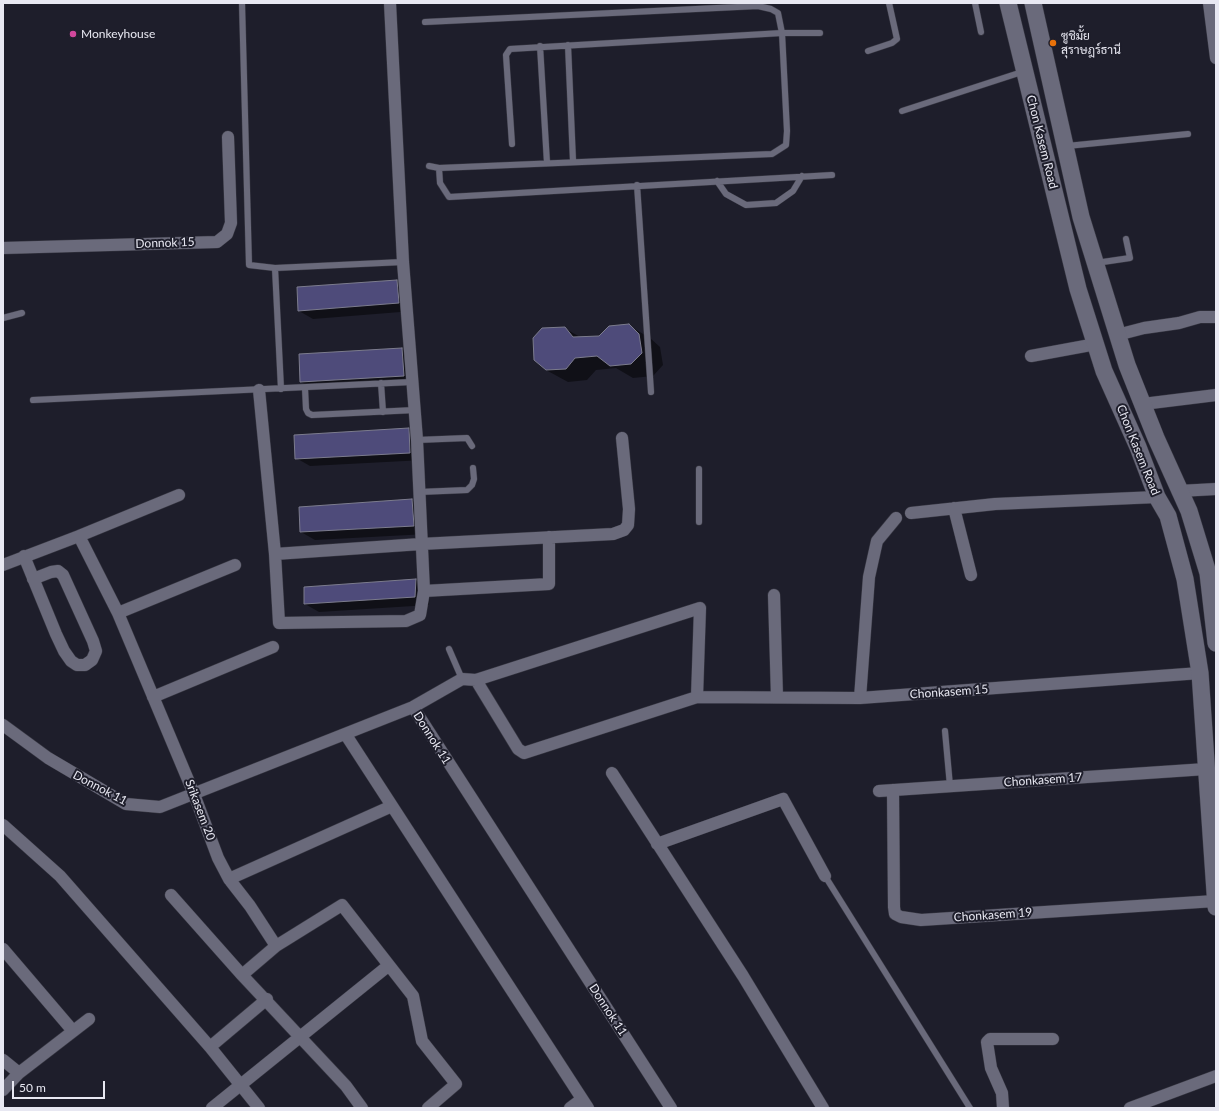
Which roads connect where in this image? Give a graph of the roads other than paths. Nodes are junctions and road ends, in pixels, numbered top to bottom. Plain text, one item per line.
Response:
1 (242, 3) edge
2 (390, 3) edge
3 (889, 3) edge
4 (975, 3) edge
5 (1008, 3) edge
6 (1033, 3) edge
7 (1209, 3) edge
8 (425, 22) dead end
9 (981, 32) dead end
10 (782, 33) junction
11 (820, 33) dead end
12 (568, 45) junction
13 (540, 46) junction
14 (868, 50) dead end
15 (1216, 58) edge
16 (1025, 71) junction
17 (902, 111) dead end
18 (1188, 134) dead end
19 (228, 138) dead end
20 (512, 144) dead end
21 (1065, 146) junction
22 (573, 161) junction
23 (547, 163) junction
24 (429, 166) dead end
25 (439, 168) junction
26 (832, 175) dead end
27 (802, 176) junction
28 (717, 181) junction
29 (637, 185) junction
30 (1126, 239) dead end
31 (3, 248) edge
32 (403, 262) junction
33 (1095, 263) junction
34 (275, 268) junction
35 (22, 313) dead end
36 (1216, 317) edge
37 (3, 318) edge
38 (1117, 334) junction
39 (1096, 344) junction
40 (1031, 356) dead end
41 (412, 382) junction
42 (381, 383) junction
43 (305, 388) junction
44 (259, 390) junction
45 (281, 390) junction
46 (651, 392) dead end
47 (1216, 395) edge
48 (33, 400) dead end
49 (1143, 404) junction
50 (415, 410) junction
51 (383, 412) junction
52 (622, 438) dead end
53 (417, 440) junction
54 (472, 446) dead end
55 (473, 468) dead end
56 (699, 469) dead end
57 (1216, 489) edge
58 (1179, 491) junction
59 (419, 492) junction
60 (179, 495) dead end
61 (1157, 497) junction
62 (954, 508) junction
63 (911, 513) dead end
64 (896, 518) dead end
65 (699, 522) dead end
66 (79, 536) junction
67 (548, 537) junction
68 (421, 544) junction
69 (275, 554) junction
70 (24, 556) junction
71 (3, 563) edge
72 (235, 565) dead end
73 (971, 575) dead end
74 (33, 579) junction
75 (424, 591) junction
76 (774, 595) dead end
77 (118, 613) junction
78 (1216, 643) edge
79 (273, 647) dead end
80 (449, 649) dead end
81 (1200, 674) junction
82 (462, 679) junction
83 (476, 680) junction
84 (153, 697) junction
85 (697, 697) junction
86 (777, 697) junction
87 (860, 698) junction
88 (413, 707) junction
89 (3, 725) edge
90 (945, 731) dead end
91 (346, 735) junction
92 (1206, 769) junction
93 (612, 773) dead end
94 (950, 786) junction
95 (893, 790) junction
96 (879, 791) dead end
97 (194, 794) junction
98 (392, 806) junction
99 (3, 825) edge
100 (657, 844) junction
101 (825, 876) joint
102 (229, 879) junction
103 (170, 895) dead end
104 (1216, 904) edge
105 (276, 946) junction
106 (3, 949) edge
107 (388, 966) junction
108 (242, 975) junction
109 (266, 999) junction
110 (89, 1019) dead end
111 (73, 1032) junction
112 (301, 1038) junction
113 (1053, 1040) dead end
114 (210, 1047) junction
115 (3, 1060) edge
116 (18, 1073) junction
117 (1216, 1076) edge
118 (240, 1085) junction
119 (3, 1090) edge
120 (585, 1104) edge
121 (212, 1108) edge
122 (260, 1108) edge
123 (362, 1108) edge
124 (428, 1108) edge
125 (570, 1108) edge
126 (670, 1108) edge
127 (823, 1108) edge
128 (970, 1108) edge
129 (1003, 1108) edge
130 (1130, 1108) edge

1 - 34 lane
2 - 32 street
3 - 14 lane
4 - 9 lane
5 - 16 main road, Chon Kasem Road
6 - 21 main road, Chon Kasem Road
7 - 15 street
8 - 10 lane
10 - 11 lane
10 - 12 lane
10 - 22 lane
12 - 13 lane
12 - 22 lane
13 - 20 lane
13 - 23 lane
16 - 17 lane
16 - 39 main road, Chon Kasem Road
18 - 21 lane
19 - 31 street, Donnok 15
21 - 33 main road, Chon Kasem Road
22 - 23 lane
23 - 25 lane
24 - 25 lane
25 - 29 lane
26 - 27 lane
27 - 28 lane
27 - 28 lane
28 - 29 lane
29 - 46 lane
30 - 33 lane
32 - 34 lane
32 - 41 street
33 - 38 main road, Chon Kasem Road
34 - 45 lane
35 - 37 lane
36 - 38 street
38 - 49 main road, Chon Kasem Road
39 - 40 street
39 - 61 main road, Chon Kasem Road
41 - 42 lane
41 - 50 street
42 - 43 lane
42 - 51 lane
43 - 45 lane
43 - 51 lane
44 - 45 lane
44 - 48 lane
44 - 69 street
47 - 49 street
49 - 58 main road, Chon Kasem Road
50 - 51 lane
50 - 53 street
52 - 67 street
53 - 54 lane
53 - 59 street
55 - 59 lane
56 - 65 lane
57 - 58 street
58 - 78 main road, Chon Kasem Road
59 - 68 street
60 - 66 street
61 - 62 street
61 - 81 main road, Chon Kasem Road
62 - 63 street
62 - 73 street
64 - 87 street
66 - 70 street
66 - 77 street, Srikasem 20
67 - 68 street
67 - 75 street
68 - 69 street
68 - 75 street
69 - 75 street
70 - 71 street
70 - 74 street
72 - 77 street
74 - 74 street
76 - 86 street
77 - 84 street, Srikasem 20
79 - 84 street
80 - 82 lane
81 - 87 street, Chonkasem 15
81 - 92 main road, Chon Kasem Road
82 - 83 street
82 - 88 street
83 - 85 street, Chonkasem 15
83 - 85 street
84 - 97 street, Srikasem 20
85 - 86 street, Chonkasem 15
86 - 87 street, Chonkasem 15
88 - 91 street, Donnok 11
88 - 126 street, Donnok 11
89 - 97 street, Donnok 11
90 - 94 lane
91 - 97 street, Donnok 11
91 - 98 street
92 - 94 street, Chonkasem 17
92 - 104 main road, Chon Kasem Road
93 - 100 street
94 - 95 street, Chonkasem 17
95 - 96 street, Chonkasem 17
95 - 104 street, Chonkasem 19
97 - 102 street, Srikasem 20
98 - 102 street
98 - 120 street
99 - 114 street
100 - 101 street
100 - 127 street
101 - 128 lane
102 - 105 street, Srikasem 20
103 - 108 street
105 - 107 street
105 - 108 street
106 - 111 street
107 - 112 street
107 - 124 street
108 - 109 street
109 - 112 street
109 - 114 street
110 - 111 street
111 - 116 street
112 - 118 street
112 - 123 street
113 - 129 street
114 - 118 street
115 - 116 street
116 - 119 street
117 - 130 street
118 - 121 street
118 - 122 street
120 - 125 street

